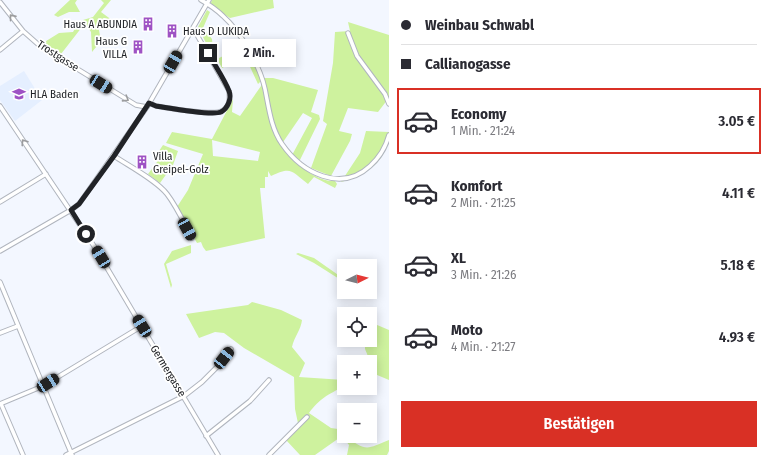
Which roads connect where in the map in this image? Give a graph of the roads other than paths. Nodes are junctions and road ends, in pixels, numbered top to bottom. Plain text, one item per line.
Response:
1 (201, 0) edge
2 (0, 2) edge
3 (208, 2) edge
4 (193, 28) junction
5 (23, 31) junction
6 (348, 33) dead end
7 (0, 50) edge
8 (389, 104) edge
9 (148, 105) junction
10 (0, 106) edge
11 (389, 135) edge
12 (114, 156) junction
13 (46, 174) junction
14 (0, 202) edge
15 (71, 210) junction
16 (192, 238) dead end
17 (0, 251) edge
18 (0, 282) edge
19 (18, 326) junction
20 (142, 326) junction
21 (0, 333) edge
22 (231, 349) dead end
23 (268, 380) dead end
24 (43, 386) junction
25 (184, 396) junction
26 (0, 404) edge
27 (307, 417) dead end
28 (206, 436) junction
29 (71, 454) edge
30 (23, 455) edge
31 (66, 455) edge
32 (218, 455) edge
33 (269, 455) edge

1 - 3 street
5 -> 2 street, Trostgasse
3 - 4 street
3 - 11 street
4 - 9 street
4 - 9 street, Trostgasse
5 - 7 street
5 -> 9 street, Trostgasse
6 - 8 street
9 - 12 street
13 -> 10 street, Germergasse
12 - 15 street
12 - 16 street
13 - 14 street
13 - 15 street, Germergasse
15 - 17 street
15 - 20 street, Germergasse
18 - 19 street
19 - 21 street
19 - 24 street
20 - 24 street
20 - 25 street, Germergasse
22 - 25 street
23 - 28 street
24 - 26 street
24 - 29 street
25 - 28 street, Germergasse
25 - 29 street
26 - 30 street
27 - 33 street
28 - 32 street, Germergasse
29 - 31 street

